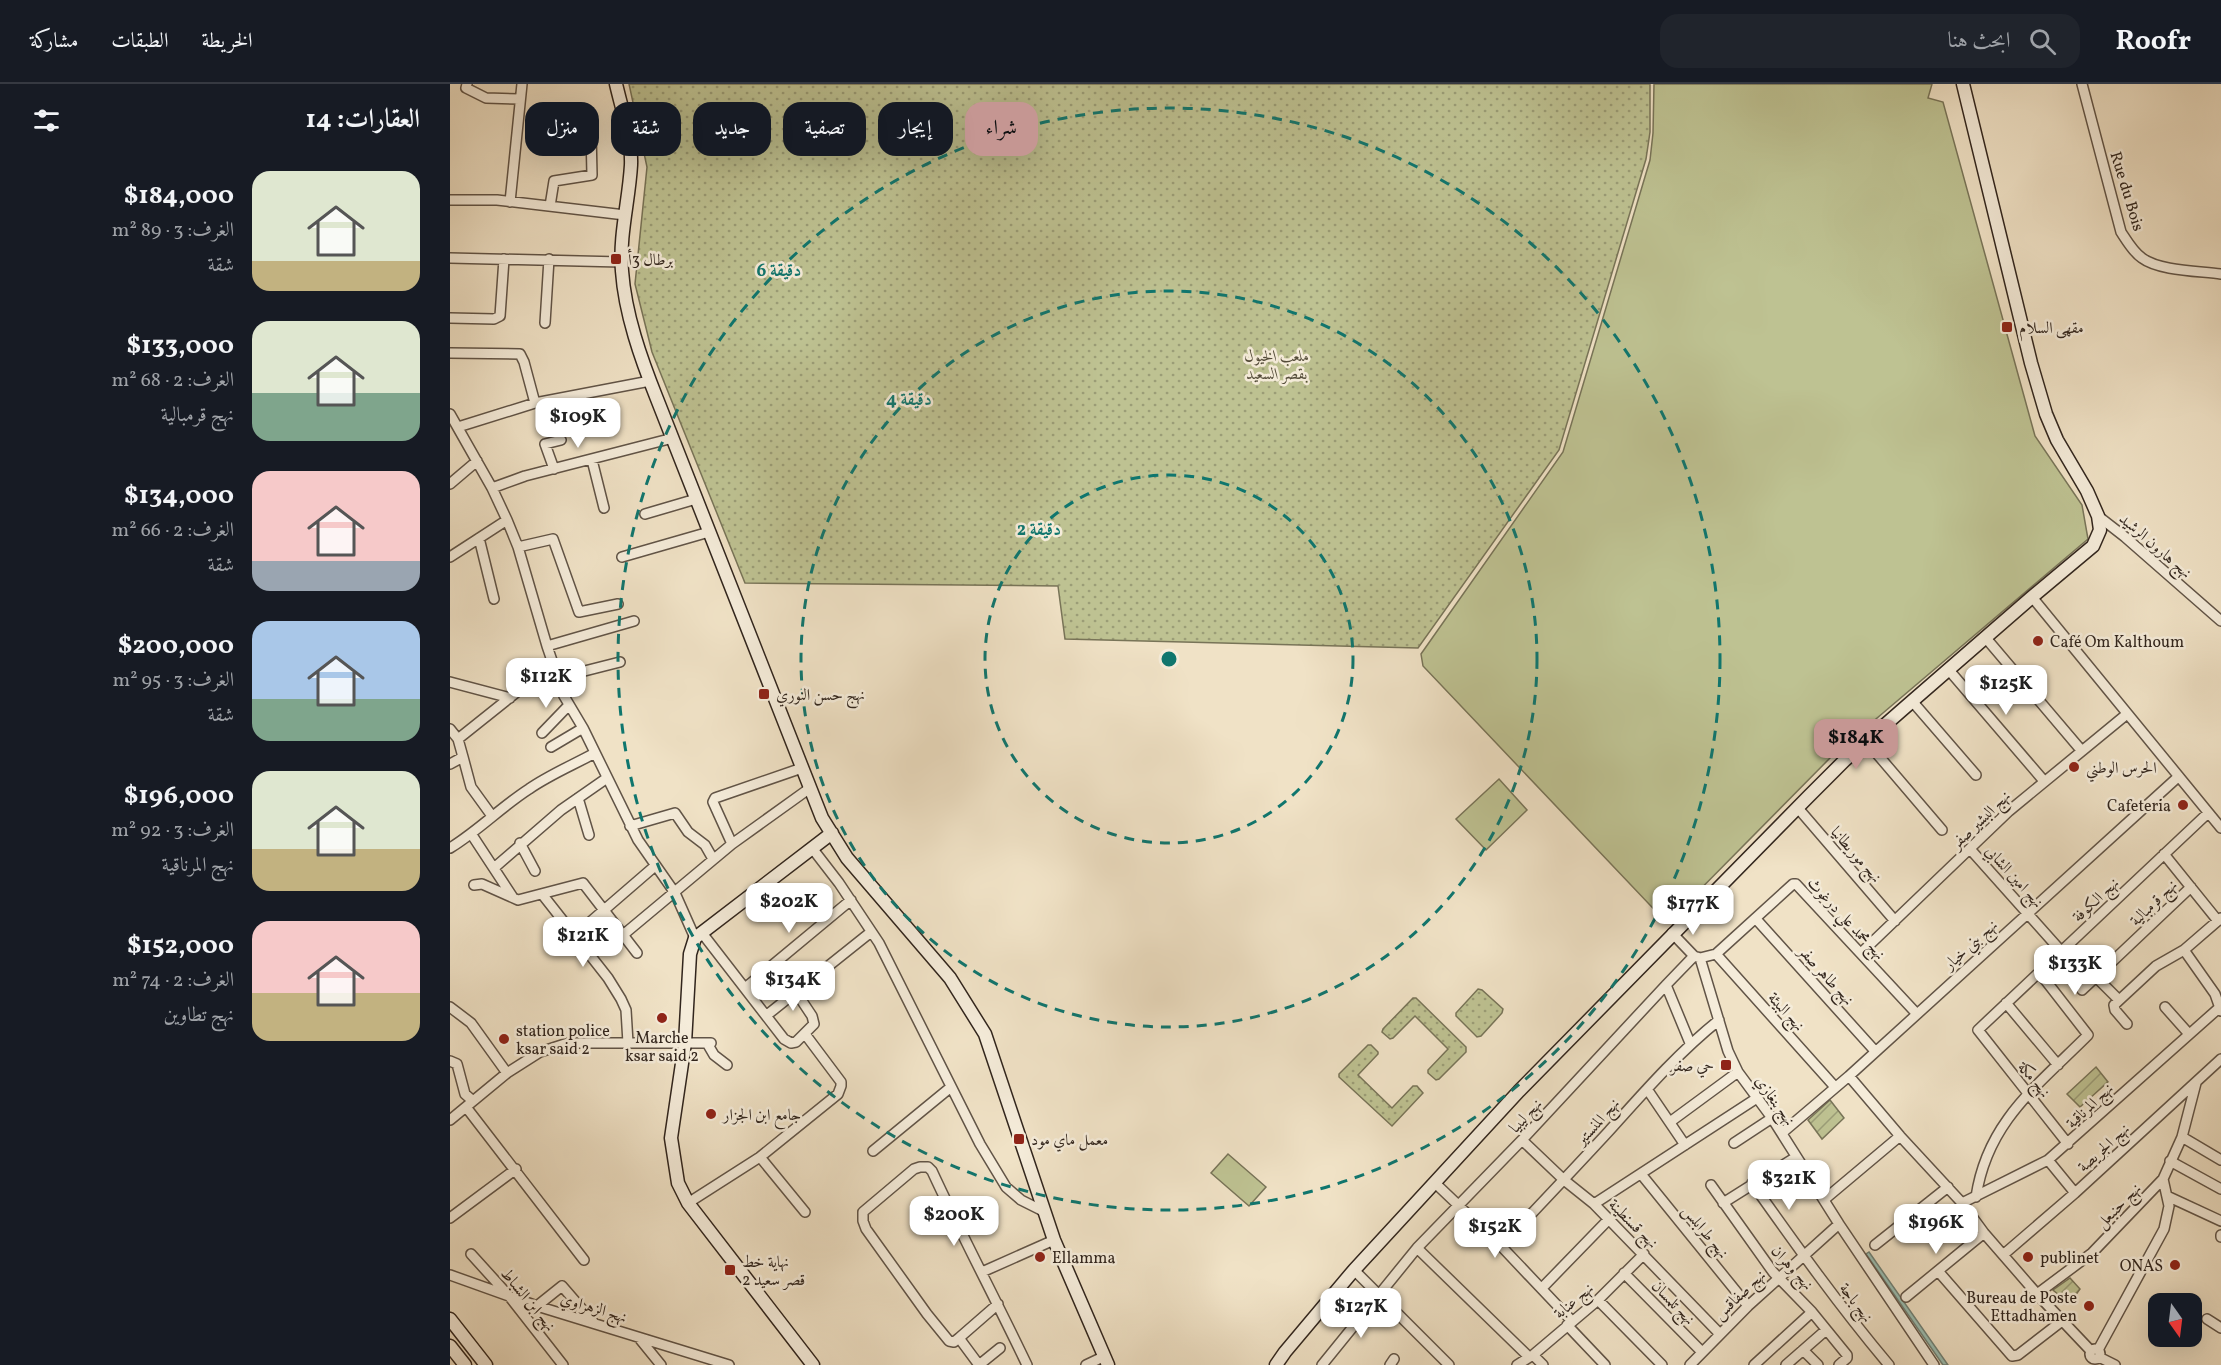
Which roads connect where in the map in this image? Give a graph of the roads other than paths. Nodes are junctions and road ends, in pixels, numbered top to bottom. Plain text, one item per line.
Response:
1 (467, 84) edge
2 (522, 84) edge
3 (616, 84) edge
4 (1964, 84) edge
5 (2082, 84) edge
6 (520, 99) junction
7 (592, 156) edge
8 (450, 200) edge
9 (510, 202) junction
10 (550, 206) junction
11 (625, 215) junction
12 (450, 258) edge
13 (504, 259) junction
14 (549, 259) junction
15 (621, 262) junction
16 (2221, 274) edge
17 (450, 318) edge
18 (545, 323) dead end
19 (450, 353) edge
20 (650, 381) junction
21 (535, 403) junction
22 (450, 414) edge
23 (458, 427) junction
24 (673, 438) junction
25 (561, 440) dead end
26 (592, 460) junction
27 (477, 461) junction
28 (554, 469) junction
29 (450, 484) edge
30 (492, 488) junction
31 (696, 499) junction
32 (604, 508) dead end
33 (645, 514) dead end
34 (2098, 516) junction
35 (507, 520) junction
36 (709, 532) junction
37 (479, 538) junction
38 (518, 547) junction
39 (450, 556) edge
40 (622, 557) dead end
41 (2032, 597) junction
42 (494, 599) dead end
43 (618, 604) dead end
44 (634, 621) dead end
45 (2221, 621) edge
46 (1985, 637) junction
47 (547, 646) junction
48 (620, 662) dead end
49 (552, 664) junction
50 (1948, 669) junction
51 (557, 678) junction
52 (450, 682) edge
53 (510, 698) junction
54 (1912, 701) junction
55 (569, 705) junction
56 (2127, 714) junction
57 (583, 728) junction
58 (450, 729) edge
59 (542, 733) dead end
60 (458, 739) junction
61 (1866, 741) junction
62 (551, 747) dead end
63 (2081, 750) junction
64 (595, 753) junction
65 (463, 757) junction
66 (450, 764) edge
67 (802, 768) junction
68 (1976, 775) dead end
69 (2178, 777) junction
70 (607, 778) junction
71 (2044, 781) junction
72 (810, 788) junction
73 (578, 798) junction
74 (1797, 807) junction
75 (2208, 813) junction
76 (492, 816) junction
77 (630, 826) junction
78 (2221, 828) edge
79 (1942, 830) dead end
80 (832, 833) junction
81 (472, 835) junction
82 (589, 835) dead end
83 (520, 843) junction
84 (732, 844) junction
85 (450, 848) edge
86 (812, 848) junction
87 (1971, 849) junction
88 (2164, 854) junction
89 (713, 860) junction
90 (656, 866) junction
91 (494, 868) junction
92 (535, 871) dead end
93 (474, 885) dead end
94 (2191, 887) junction
95 (675, 893) junction
96 (542, 894) junction
97 (513, 898) junction
98 (851, 900) junction
99 (603, 910) junction
100 (2028, 912) junction
101 (1755, 919) junction
102 (2220, 920) edge
103 (1894, 921) junction
104 (871, 932) junction
105 (1672, 933) junction
106 (623, 935) junction
107 (574, 936) junction
108 (698, 936) junction
109 (2184, 950) junction
110 (2061, 951) junction
111 (637, 953) dead end
112 (1716, 954) junction
113 (1861, 954) junction
114 (1697, 958) junction
115 (2039, 972) junction
116 (2096, 977) junction
117 (1666, 985) junction
118 (745, 988) junction
119 (796, 992) junction
120 (2218, 992) edge
121 (2119, 1000) junction
122 (2006, 1003) junction
123 (450, 1007) edge
124 (2165, 1007) dead end
125 (2221, 1009) edge
126 (1916, 1013) junction
127 (767, 1015) junction
128 (1719, 1020) junction
129 (2127, 1024) dead end
130 (1979, 1032) joint
131 (805, 1034) junction
132 (2189, 1034) junction
133 (628, 1043) junction
134 (685, 1043) junction
135 (1690, 1043) junction
136 (1875, 1051) junction
137 (2221, 1059) edge
138 (450, 1061) edge
139 (727, 1065) dead end
140 (2058, 1065) junction
141 (1738, 1072) junction
142 (507, 1073) junction
143 (1849, 1076) junction
144 (2196, 1083) junction
145 (951, 1087) junction
146 (1835, 1088) junction
147 (1647, 1089) junction
148 (2028, 1094) junction
149 (1757, 1098) junction
150 (469, 1104) junction
151 (1772, 1118) junction
152 (450, 1120) edge
153 (1670, 1122) junction
154 (1782, 1133) junction
155 (1900, 1136) junction
156 (2182, 1137) junction
157 (1522, 1140) junction
158 (1734, 1143) dead end
159 (2068, 1144) junction
160 (1685, 1145) junction
161 (873, 1151) dead end
162 (760, 1156) junction
163 (1796, 1157) junction
164 (2048, 1160) junction
165 (2221, 1160) edge
166 (2170, 1161) junction
167 (516, 1169) junction
168 (1641, 1174) junction
169 (2163, 1179) junction
170 (1564, 1180) junction
171 (1434, 1182) junction
172 (1752, 1183) junction
173 (1711, 1185) dead end
174 (1947, 1187) junction
175 (2221, 1189) edge
176 (2075, 1193) junction
177 (2167, 1196) junction
178 (1976, 1197) junction
179 (1825, 1199) junction
180 (688, 1203) junction
181 (1723, 1203) junction
182 (1962, 1203) junction
183 (1594, 1204) junction
184 (1459, 1205) junction
185 (805, 1212) dead end
186 (1045, 1212) junction
187 (450, 1218) edge
188 (1609, 1219) junction
189 (2221, 1221) edge
190 (1839, 1224) junction
191 (1984, 1233) junction
192 (1054, 1240) junction
193 (1875, 1245) dead end
194 (1501, 1246) junction
195 (1418, 1248) junction
196 (471, 1254) dead end
197 (1644, 1254) junction
198 (1803, 1255) junction
199 (2003, 1255) junction
200 (584, 1260) dead end
201 (1354, 1270) junction
202 (1938, 1271) junction
203 (981, 1272) junction
204 (1624, 1273) junction
205 (450, 1275) edge
206 (1779, 1276) junction
207 (1542, 1288) junction
208 (2037, 1294) junction
209 (509, 1296) junction
210 (1380, 1296) junction
211 (1906, 1297) dead end
212 (1598, 1300) junction
213 (998, 1304) junction
214 (537, 1306) junction
215 (1748, 1306) junction
216 (1812, 1312) junction
217 (450, 1319) edge
218 (2207, 1319) dead end
219 (2062, 1322) junction
220 (594, 1323) junction
221 (1569, 1323) junction
222 (2221, 1328) edge
223 (1826, 1330) junction
224 (1719, 1333) junction
225 (639, 1338) junction
226 (959, 1338) junction
227 (450, 1346) edge
228 (1000, 1348) dead end
229 (1803, 1350) junction
230 (1702, 1352) junction
231 (2095, 1354) junction
232 (1531, 1355) junction
233 (1106, 1361) edge
234 (1692, 1364) edge
235 (465, 1365) edge
236 (486, 1365) edge
237 (563, 1365) edge
238 (661, 1365) edge
239 (729, 1365) edge
240 (813, 1365) edge
241 (979, 1365) edge
242 (1028, 1365) edge
243 (1086, 1365) edge
244 (1276, 1365) edge
245 (1322, 1365) edge
246 (1449, 1365) edge
247 (1517, 1365) edge
248 (1543, 1365) edge
249 (1605, 1365) edge
250 (1662, 1365) edge
251 (1754, 1365) edge
252 (1786, 1365) edge
253 (1818, 1365) edge
254 (1839, 1365) edge
255 (1889, 1365) edge
256 (1934, 1365) edge
257 (2083, 1365) edge
258 (2115, 1365) edge

1 - 6 street
2 - 6 street
3 - 11 street
4 - 34 street
5 - 16 street, Rue du Bois
6 - 9 street
7 - 10 street
8 - 9 street
9 - 10 street
10 - 11 street
11 - 15 street
12 - 13 street
13 - 14 street
13 - 17 street
14 - 15 street
14 - 18 street
15 - 20 street
19 - 21 street
20 - 21 street
20 - 24 street
21 - 23 street
22 - 23 street
23 - 27 street
24 - 26 street
24 - 31 street
25 - 28 street
26 - 28 street
26 - 32 street
27 - 29 street
27 - 30 street
28 - 30 street
30 - 35 street
31 - 33 street
31 - 36 street
34 - 41 street
34 - 45 street, نهج هارون الرشيد
35 - 37 street
35 - 38 street
36 - 40 street
36 - 67 street
37 - 39 street
37 - 42 street
38 - 43 street
38 - 47 street
41 - 46 street
41 - 56 street
44 - 47 street
46 - 50 street
46 - 63 street
47 - 49 street
48 - 51 street
49 - 51 street
49 - 53 street
50 - 54 street
50 - 71 street
51 - 55 street
52 - 53 street
53 - 60 street
54 - 61 street
54 - 68 street
55 - 57 street
55 - 59 street
56 - 63 street, نهج البشير صفر
56 - 69 street
57 - 62 street
57 - 64 street
58 - 60 street
60 - 65 street
61 - 74 street
61 - 79 street
63 - 71 street, نهج البشير صفر
64 - 70 street
64 - 76 street
65 - 66 street
65 - 76 street
67 - 72 street
67 - 84 street
69 - 75 street
69 - 100 street, نهج بني خيار
70 - 73 street
70 - 77 street
71 - 87 street, نهج البشير صفر
72 - 80 street
72 - 84 street
73 - 82 street
73 - 83 street
74 - 103 street, نهج موريطانيا
74 - 105 street
75 - 78 street
75 - 88 street, نهج الكوفة
76 - 81 street
77 - 89 street
77 - 90 street
80 - 86 street
80 - 186 street
81 - 85 street
81 - 91 street
83 - 91 street
83 - 92 street
84 - 89 street
86 - 98 street
86 - 108 street
87 - 100 street, نهج امين الشابي
87 - 103 street, نهج البشير صفر
88 - 94 street
88 - 110 street, نهج الكوفة
89 - 95 street
90 - 95 street
90 - 99 street
91 - 97 street
93 - 97 street
94 - 102 street
94 - 116 street, نهج قرمبالية
94 - 116 street, نهج قرمبالية
95 - 106 street
95 - 108 street
96 - 97 street
96 - 99 street
96 - 107 street
98 - 104 street
98 - 118 street
99 - 106 street
99 - 107 street
100 - 110 street, نهج امين الشابي
100 - 126 street, نهج بني خيار
101 - 112 street, نهج محمد علي درغوث
101 - 113 street, نهج محمد علي درغوث
101 - 136 street, نهج طاهر صفر
102 - 109 street
103 - 113 street, نهج البشير صفر
104 - 119 street
104 - 145 street
105 - 114 street, نهج بنغازي
105 - 171 street
106 - 111 street
107 - 133 street
108 - 118 street
108 - 134 street
109 - 120 street
109 - 121 street
110 - 115 street, نهج الكوفة
112 - 114 street, نهج محمد علي درغوث
112 - 146 street, نهج البيئة
113 - 126 street, نهج محمد علي درغوث
114 - 117 street, نهج ليبيا
114 - 128 street, نهج بنغازي
115 - 122 street, نهج الكوفة
115 - 140 street
116 - 121 street
117 - 135 street
117 - 157 street, نهج ليبيا
118 - 127 street
119 - 127 street
119 - 131 street
120 - 125 street
121 - 129 street
122 - 130 street, نهج الكوفة
122 - 140 street
123 - 142 street
124 - 132 street
125 - 132 street, نهج المرناقية
126 - 136 street, نهج بني خيار
127 - 131 street
128 - 135 street, نهج المنستير
128 - 141 street, نهج بنغازي
130 - 148 street, نهج مكة
131 - 162 street
132 - 159 street, نهج المرناقية
133 - 134 street
133 - 142 street
134 - 139 street
134 - 180 street
135 - 147 street, نهج المنستير
136 - 143 street, نهج بني خيار
137 - 144 street, نهج الجريصة
138 - 150 street
140 - 148 street
141 - 149 street, نهج بنغازي
141 - 153 street
142 - 150 street
143 - 146 street, نهج بني خيار
143 - 155 street
144 - 156 street
144 - 176 street, نهج الجريصة
145 - 161 street
145 - 186 street
146 - 154 street, نهج بني خيار
147 - 153 street
147 - 170 street, نهج المنستير
148 - 159 street, نهج مكة
148 - 178 street
149 - 151 street, نهج بنغازي
149 - 160 street
150 - 152 street
150 - 167 street
151 - 154 street, نهج بنغازي
151 - 158 street
153 - 160 street
154 - 163 street, نهج بنغازي
155 - 174 street
155 - 179 street
156 - 165 street
156 - 166 street
157 - 170 street, نهج قسنطينة
157 - 184 street, نهج ليبيا
159 - 164 street, نهج المرناقية
160 - 168 street
162 - 180 street
162 - 185 street
163 - 172 street
163 - 179 street, نهج بنغازي
164 - 176 street
164 - 178 street, نهج المرناقية
166 - 169 street
166 - 175 street
167 - 187 street
167 - 200 street
168 - 183 street
168 - 215 street, نهج طرابلس
169 - 177 street
169 - 208 street, نهج حنبعل
170 - 183 street, نهج قسنطينة
170 - 194 street, نهج المنستير
171 - 184 street
171 - 201 street
172 - 181 street
172 - 198 street, نهج باجة
173 - 181 street, نهج وهران
174 - 182 street
174 - 193 street
176 - 199 street, نهج الجريصة
177 - 189 street
177 - 231 street
178 - 182 street, نهج المرناقية
179 - 190 street, نهج بنغازي
180 - 240 street
181 - 206 street, نهج وهران
182 - 191 street
183 - 188 street, نهج قسنطينة
184 - 194 street
184 - 195 street, نهج ليبيا
186 - 192 street
188 - 197 street, نهج قسنطينة
188 - 207 street
190 - 198 street, نهج صفاقس
190 - 256 street, نهج بنغازي
191 - 199 street
191 - 202 street
192 - 203 street
192 - 233 street
194 - 207 street
195 - 210 street, نهج ليبيا
195 - 232 street
196 - 209 street, نهج ابن الشباط
197 - 204 street, نهج عنابة
197 - 224 street, نهج قسنطينة
198 - 206 street, نهج صفاقس
198 - 255 street, نهج باجة
199 - 208 street
201 - 210 street
201 - 244 street
202 - 211 street
202 - 219 street
203 - 213 street
203 - 226 street
204 - 212 street, نهج عنابة
204 - 230 street, نهج تلمسان
205 - 209 street, نهج الزهراوي
206 - 215 street, نهج صفاقس
206 - 216 street, نهج وهران
207 - 221 street
208 - 219 street
209 - 214 street, نهج الزهراوي
209 - 237 street, نهج ابن الشباط
210 - 245 street, نهج ليبيا
210 - 246 street
212 - 221 street, نهج عنابة
212 - 250 street
213 - 226 street
213 - 242 street
214 - 220 street, نهج الزهراوي
214 - 220 street
215 - 224 street, نهج صفاقس
216 - 223 street, نهج وهران
216 - 251 street
217 - 236 street
218 - 222 street
219 - 231 street
220 - 225 street, نهج الزهراوي
221 - 232 street, نهج عنابة
221 - 249 street
223 - 229 street
223 - 254 street, نهج وهران
224 - 230 street, نهج صفاقس
225 - 238 street
225 - 239 street, نهج الزهراوي
226 - 241 street
227 - 235 street
228 - 241 street
229 - 252 street
229 - 253 street
230 - 234 street, نهج صفاقس
231 - 257 street
231 - 258 street
232 - 247 street, نهج عنابة
232 - 248 street
233 - 243 street

